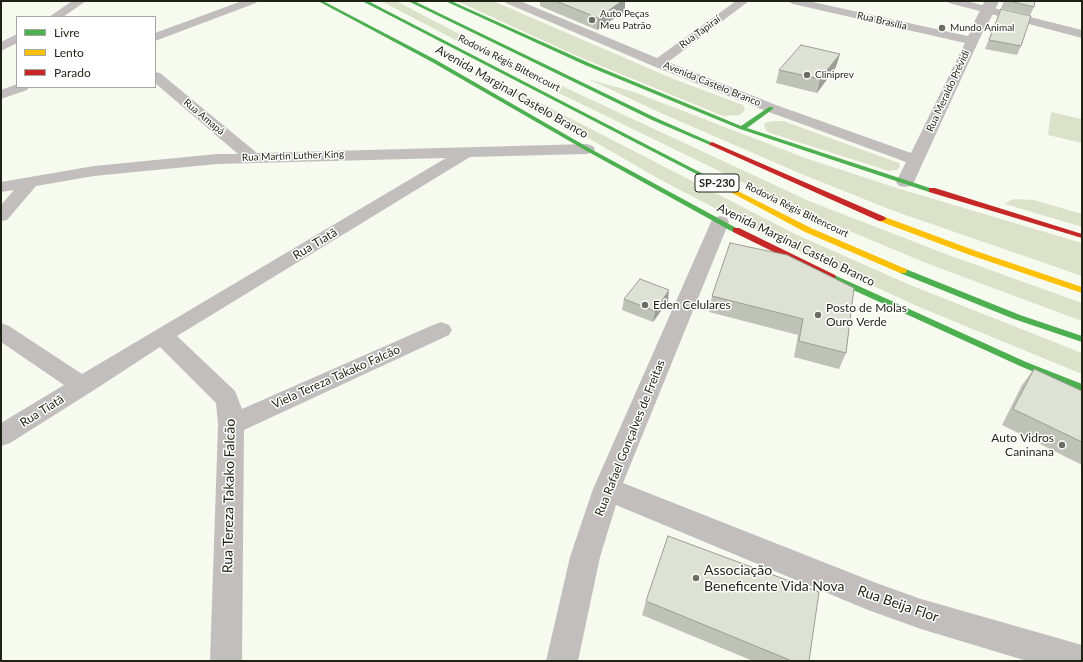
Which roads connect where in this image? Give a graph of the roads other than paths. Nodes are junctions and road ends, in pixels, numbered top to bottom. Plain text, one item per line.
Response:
1 (252, 1) edge
2 (320, 1) edge
3 (410, 1) edge
4 (447, 1) edge
5 (510, 1) edge
6 (743, 1) edge
7 (793, 1) edge
8 (952, 1) edge
9 (992, 1) edge
10 (360, 3) edge
11 (78, 7) edge
12 (57, 16) edge
13 (1082, 34) edge
14 (156, 37) edge
15 (16, 39) edge
16 (972, 41) junction
17 (1, 47) edge
18 (658, 63) junction
19 (156, 77) edge
20 (19, 88) edge
21 (1, 95) edge
22 (771, 108) junction
23 (742, 128) junction
24 (587, 149) junction
25 (468, 151) junction
26 (252, 157) junction
27 (916, 160) junction
28 (31, 181) junction
29 (905, 182) junction
30 (1, 187) edge
31 (1, 216) edge
32 (720, 222) junction
33 (1082, 236) edge
34 (1082, 290) edge
35 (442, 330) dead end
36 (1, 331) edge
37 (162, 335) junction
38 (1082, 339) edge
39 (83, 386) junction
40 (1082, 388) edge
41 (231, 424) junction
42 (1, 436) edge
43 (607, 488) junction
44 (226, 661) edge
45 (562, 661) edge
46 (1082, 661) edge

1 - 14 street
2 - 24 main road, Avenida Marginal Castelo Branco
3 - 34 main road, Rodovia Régis Bittencourt / SP-230
4 - 23 main road
5 - 18 street, Avenida Castelo Branco
6 - 18 street, Rua Tapiraí
7 - 16 street, Rua Brasília
8 - 13 street
9 - 16 street, Rua Meraldo Prévidi, bridge
10 - 38 main road, Rodovia Régis Bittencourt / SP-230
11 - 12 street
15 - 17 street
16 - 27 street, Rua Meraldo Prévidi
18 - 22 street, Avenida Castelo Branco
19 - 26 street, Rua Amapá
20 - 21 street
22 - 23 main road
22 - 27 street, Avenida Castelo Branco
23 - 29 main road
24 - 25 street, Rua Martin Luther King
24 - 32 main road, Avenida Marginal Castelo Branco
25 - 26 street, Rua Martin Luther King
25 - 37 street, Rua Tiatã
26 - 28 street, Rua Martin Luther King
27 - 29 street, Rua Meraldo Prévidi
28 - 30 street, Rua Martin Luther King
28 - 31 street
29 - 33 main road
32 - 40 main road, Avenida Marginal Castelo Branco
32 - 43 street, Rua Rafael Gonçalves de Freitas
35 - 41 street, Viela Tereza Takako Falcão
36 - 39 street
37 - 39 street, Rua Tiatã
37 - 41 street, Rua Tereza Takako Falcão
39 - 42 street, Rua Tiatã
41 - 44 street, Rua Tereza Takako Falcão
43 - 45 street, Rua Rafael Gonçalves de Freitas
43 - 46 street, Rua Beija Flor

